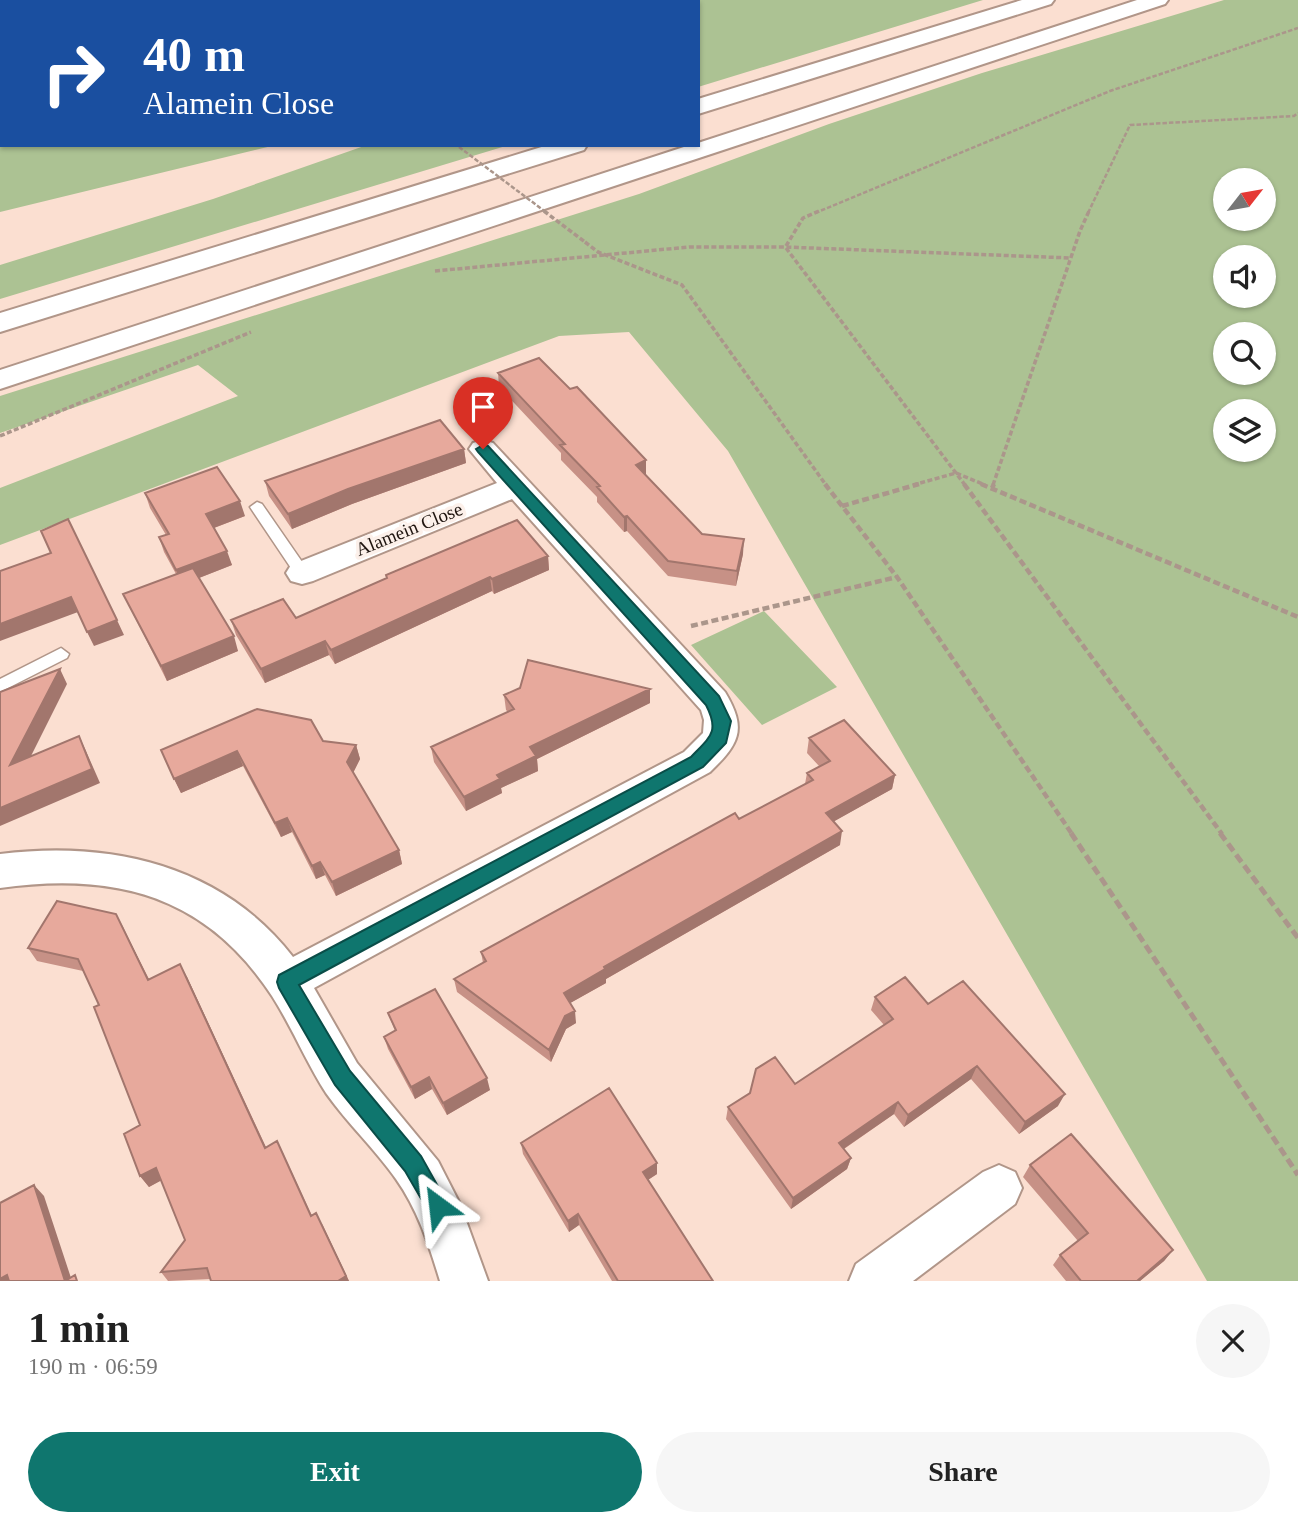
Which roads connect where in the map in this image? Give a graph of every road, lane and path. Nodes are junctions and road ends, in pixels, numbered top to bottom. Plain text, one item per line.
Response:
1 (1044, 0) edge
2 (1158, 0) edge
3 (1298, 28) edge
4 (700, 106) edge
5 (1298, 113) edge
6 (458, 147) edge
7 (569, 147) edge
8 (785, 247) junction
9 (607, 255) junction
10 (1071, 258) junction
11 (426, 273) dead end
12 (0, 323) edge
13 (262, 327) dead end
14 (0, 380) edge
15 (0, 436) edge
16 (483, 449) dead end
17 (956, 473) junction
18 (516, 486) junction
19 (992, 488) junction
20 (842, 506) junction
21 (257, 507) dead end
22 (302, 573) joint
23 (897, 577) junction
24 (1298, 617) edge
25 (658, 641) junction
26 (61, 654) dead end
27 (0, 686) edge
28 (0, 871) edge
29 (1298, 938) edge
30 (286, 982) junction
31 (1298, 1175) edge
32 (999, 1188) dead end
33 (464, 1281) edge
34 (873, 1281) edge

1 - 4 highway
2 - 14 highway
3 - 8 path
5 - 10 path
6 - 9 path, bridge
7 - 12 highway
8 - 9 path
8 - 10 path
8 - 17 path
9 - 11 path
9 - 20 path
10 - 19 path
13 - 15 path
16 - 18 street
17 - 19 path
17 - 20 path
17 - 29 path
18 - 22 street, Alamein Close
18 - 25 street
19 - 24 path
20 - 23 path
21 - 22 lane
23 - 25 path
23 - 31 path
25 - 30 street
26 - 27 lane
28 - 30 street
30 - 33 street
32 - 34 street

